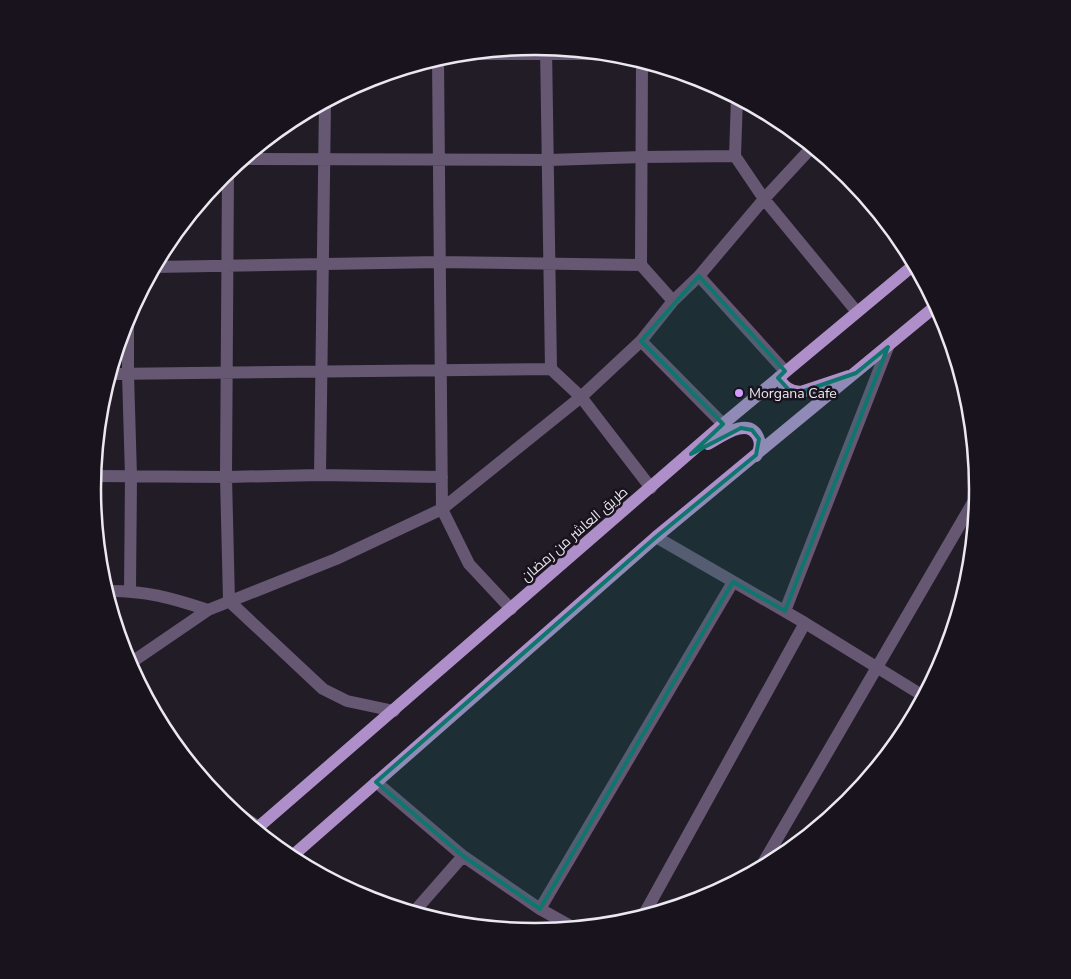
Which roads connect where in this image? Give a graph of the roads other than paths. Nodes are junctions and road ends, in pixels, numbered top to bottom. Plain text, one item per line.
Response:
1 (546, 55) edge
2 (438, 66) edge
3 (642, 68) edge
4 (737, 105) edge
5 (325, 109) edge
6 (808, 151) edge
7 (642, 156) junction
8 (735, 156) junction
9 (254, 159) edge
10 (324, 159) junction
11 (439, 160) junction
12 (549, 160) junction
13 (228, 182) edge
14 (764, 199) junction
15 (440, 262) junction
16 (549, 264) junction
17 (322, 265) junction
18 (641, 265) junction
19 (227, 266) junction
20 (162, 267) edge
21 (910, 268) edge
22 (699, 276) junction
23 (673, 301) junction
24 (931, 310) edge
25 (857, 312) junction
26 (128, 339) edge
27 (641, 341) junction
28 (888, 346) junction
29 (441, 369) junction
30 (551, 369) junction
31 (322, 371) junction
32 (227, 372) junction
33 (856, 373) junction
34 (117, 374) edge
35 (128, 374) junction
36 (782, 374) junction
37 (581, 397) junction
38 (723, 424) junction
39 (690, 454) junction
40 (752, 459) junction
41 (320, 475) junction
42 (101, 476) edge
43 (131, 476) junction
44 (226, 477) junction
45 (442, 477) junction
46 (651, 488) junction
47 (969, 507) edge
48 (442, 509) junction
49 (656, 537) junction
50 (733, 582) junction
51 (130, 590) junction
52 (113, 591) edge
53 (229, 601) junction
54 (512, 609) junction
55 (208, 610) junction
56 (784, 612) junction
57 (805, 623) junction
58 (136, 659) edge
59 (877, 667) junction
60 (919, 693) edge
61 (394, 711) junction
62 (376, 782) junction
63 (261, 826) edge
64 (296, 852) edge
65 (463, 856) junction
66 (768, 857) edge
67 (418, 907) edge
68 (540, 909) junction
69 (647, 909) edge
70 (565, 923) edge

1 - 12 street
2 - 11 street
3 - 7 street
4 - 8 street
5 - 10 street
6 - 14 street
7 - 8 street
7 - 12 street
7 - 18 street
8 - 14 street
9 - 10 street
10 - 11 street
10 - 17 street
11 - 12 street
11 - 15 street
12 - 16 street
13 - 19 street
14 - 22 street
14 - 25 street
15 - 16 street
15 - 17 street
15 - 29 street
16 - 18 street
16 - 30 street
17 - 19 street
17 - 31 street
18 - 23 street
19 - 20 street
19 - 32 street
21 - 25 main road, طريق العاشر من رمضان
22 - 23 street
22 - 36 street
23 - 27 street
24 - 28 main road
25 - 36 main road, طريق العاشر من رمضان
26 - 35 street
27 - 37 street
27 - 38 street
28 - 33 main road
28 - 56 street
29 - 30 street
29 - 31 street
29 - 45 street
30 - 37 street
31 - 32 street
31 - 41 street
32 - 35 street
32 - 44 street
33 - 36 main road
33 - 40 main road
34 - 35 street
35 - 43 street
36 - 38 main road, طريق العاشر من رمضان
37 - 46 street
37 - 48 street
38 - 39 main road, طريق العاشر من رمضان
39 - 40 main road
39 - 46 main road, طريق العاشر من رمضان
40 - 49 main road
41 - 44 street
41 - 45 street
42 - 43 street
43 - 44 street
43 - 51 street
44 - 53 street
45 - 48 street
46 - 54 main road, طريق العاشر من رمضان
47 - 59 street
48 - 53 street
48 - 54 street
49 - 50 street
49 - 62 main road
50 - 56 street
50 - 68 street
51 - 52 street
51 - 55 street
53 - 55 street
53 - 61 street
54 - 61 main road, طريق العاشر من رمضان
55 - 58 street
56 - 57 street
57 - 59 street
57 - 69 street
59 - 60 street
59 - 66 street
61 - 63 main road, طريق العاشر من رمضان
62 - 64 main road
62 - 65 street
65 - 67 street
65 - 68 street
68 - 70 street

